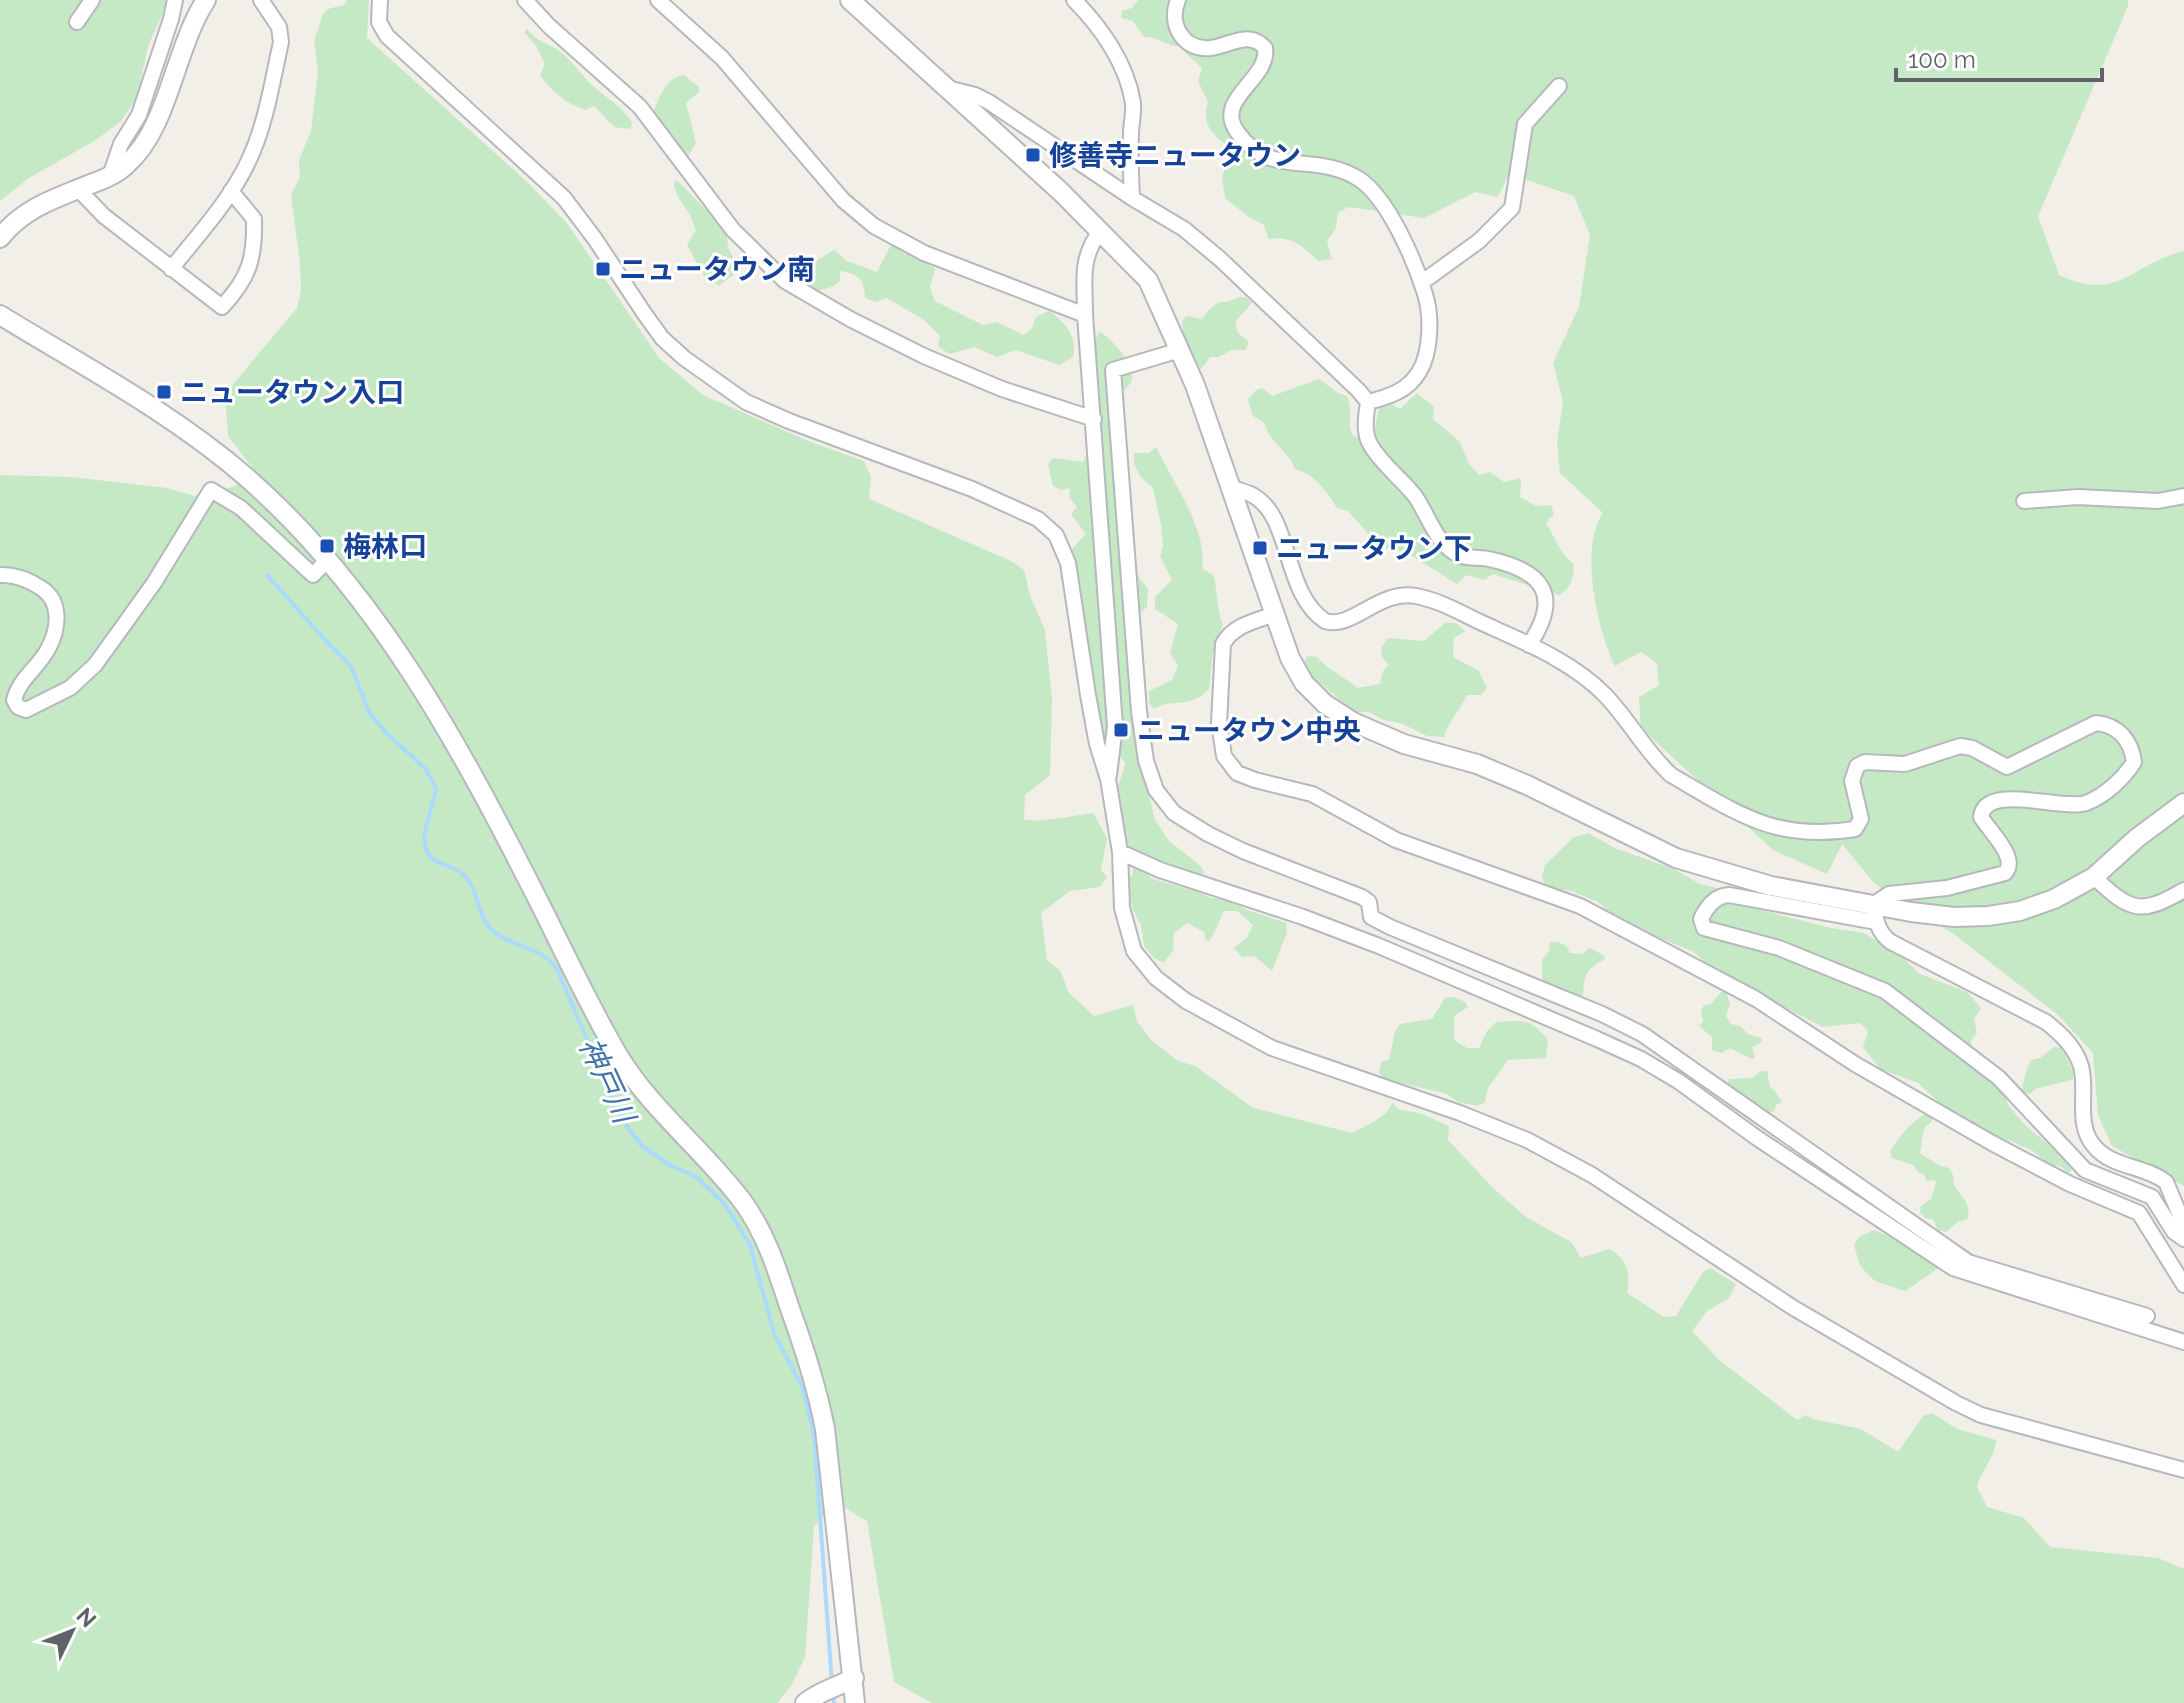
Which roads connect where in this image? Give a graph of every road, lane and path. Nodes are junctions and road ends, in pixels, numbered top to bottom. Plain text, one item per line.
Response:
1 (92, 0) edge
2 (175, 0) edge
3 (206, 0) edge
4 (261, 0) edge
5 (380, 0) edge
6 (525, 0) edge
7 (658, 0) edge
8 (850, 0) edge
9 (1074, 0) edge
10 (1178, 0) edge
11 (77, 22) dead end
12 (1559, 86) dead end
13 (947, 88) junction
14 (110, 176) junction
15 (78, 189) junction
16 (231, 191) junction
17 (1132, 198) junction
18 (1101, 230) junction
19 (0, 238) edge
20 (171, 269) junction
21 (1421, 283) junction
22 (0, 315) edge
23 (1085, 315) junction
24 (1180, 350) junction
25 (1368, 402) junction
26 (1094, 419) junction
27 (1230, 487) junction
28 (2184, 496) edge
29 (2024, 501) dead end
30 (328, 559) junction
31 (0, 575) edge
32 (1275, 614) junction
33 (1529, 645) junction
34 (1108, 779) junction
35 (2184, 803) edge
36 (1120, 852) junction
37 (2094, 877) junction
38 (2184, 890) edge
39 (1875, 913) junction
40 (2184, 1225) edge
41 (2184, 1239) edge
42 (1964, 1266) junction
43 (2184, 1285) edge
44 (2147, 1316) dead end
45 (2184, 1342) edge
46 (2184, 1470) edge
47 (854, 1678) junction
48 (805, 1703) edge
49 (855, 1703) edge

1 - 11 street
2 - 14 street
3 - 14 street
4 - 16 street
5 - 34 street
6 - 26 street
7 - 23 street
8 - 13 street
9 - 17 street
10 - 21 street
12 - 21 street
13 - 17 street
13 - 18 street
14 - 15 street
15 - 19 street
15 - 20 street
16 - 20 street
16 - 20 street
17 - 25 street
18 - 23 street
18 - 24 street
21 - 25 street
22 - 30 street
23 - 26 street
24 - 27 street
24 - 42 street
25 - 33 street
26 - 34 street
27 - 32 street
27 - 33 street
28 - 29 street
30 - 31 street
30 - 47 street
32 - 39 street
32 - 43 street
33 - 39 street
34 - 36 street
35 - 37 street
36 - 42 street
36 - 46 street
37 - 38 street
37 - 39 street
39 - 40 street
39 - 41 street
42 - 44 street
42 - 45 street
47 - 48 street
47 - 49 street

